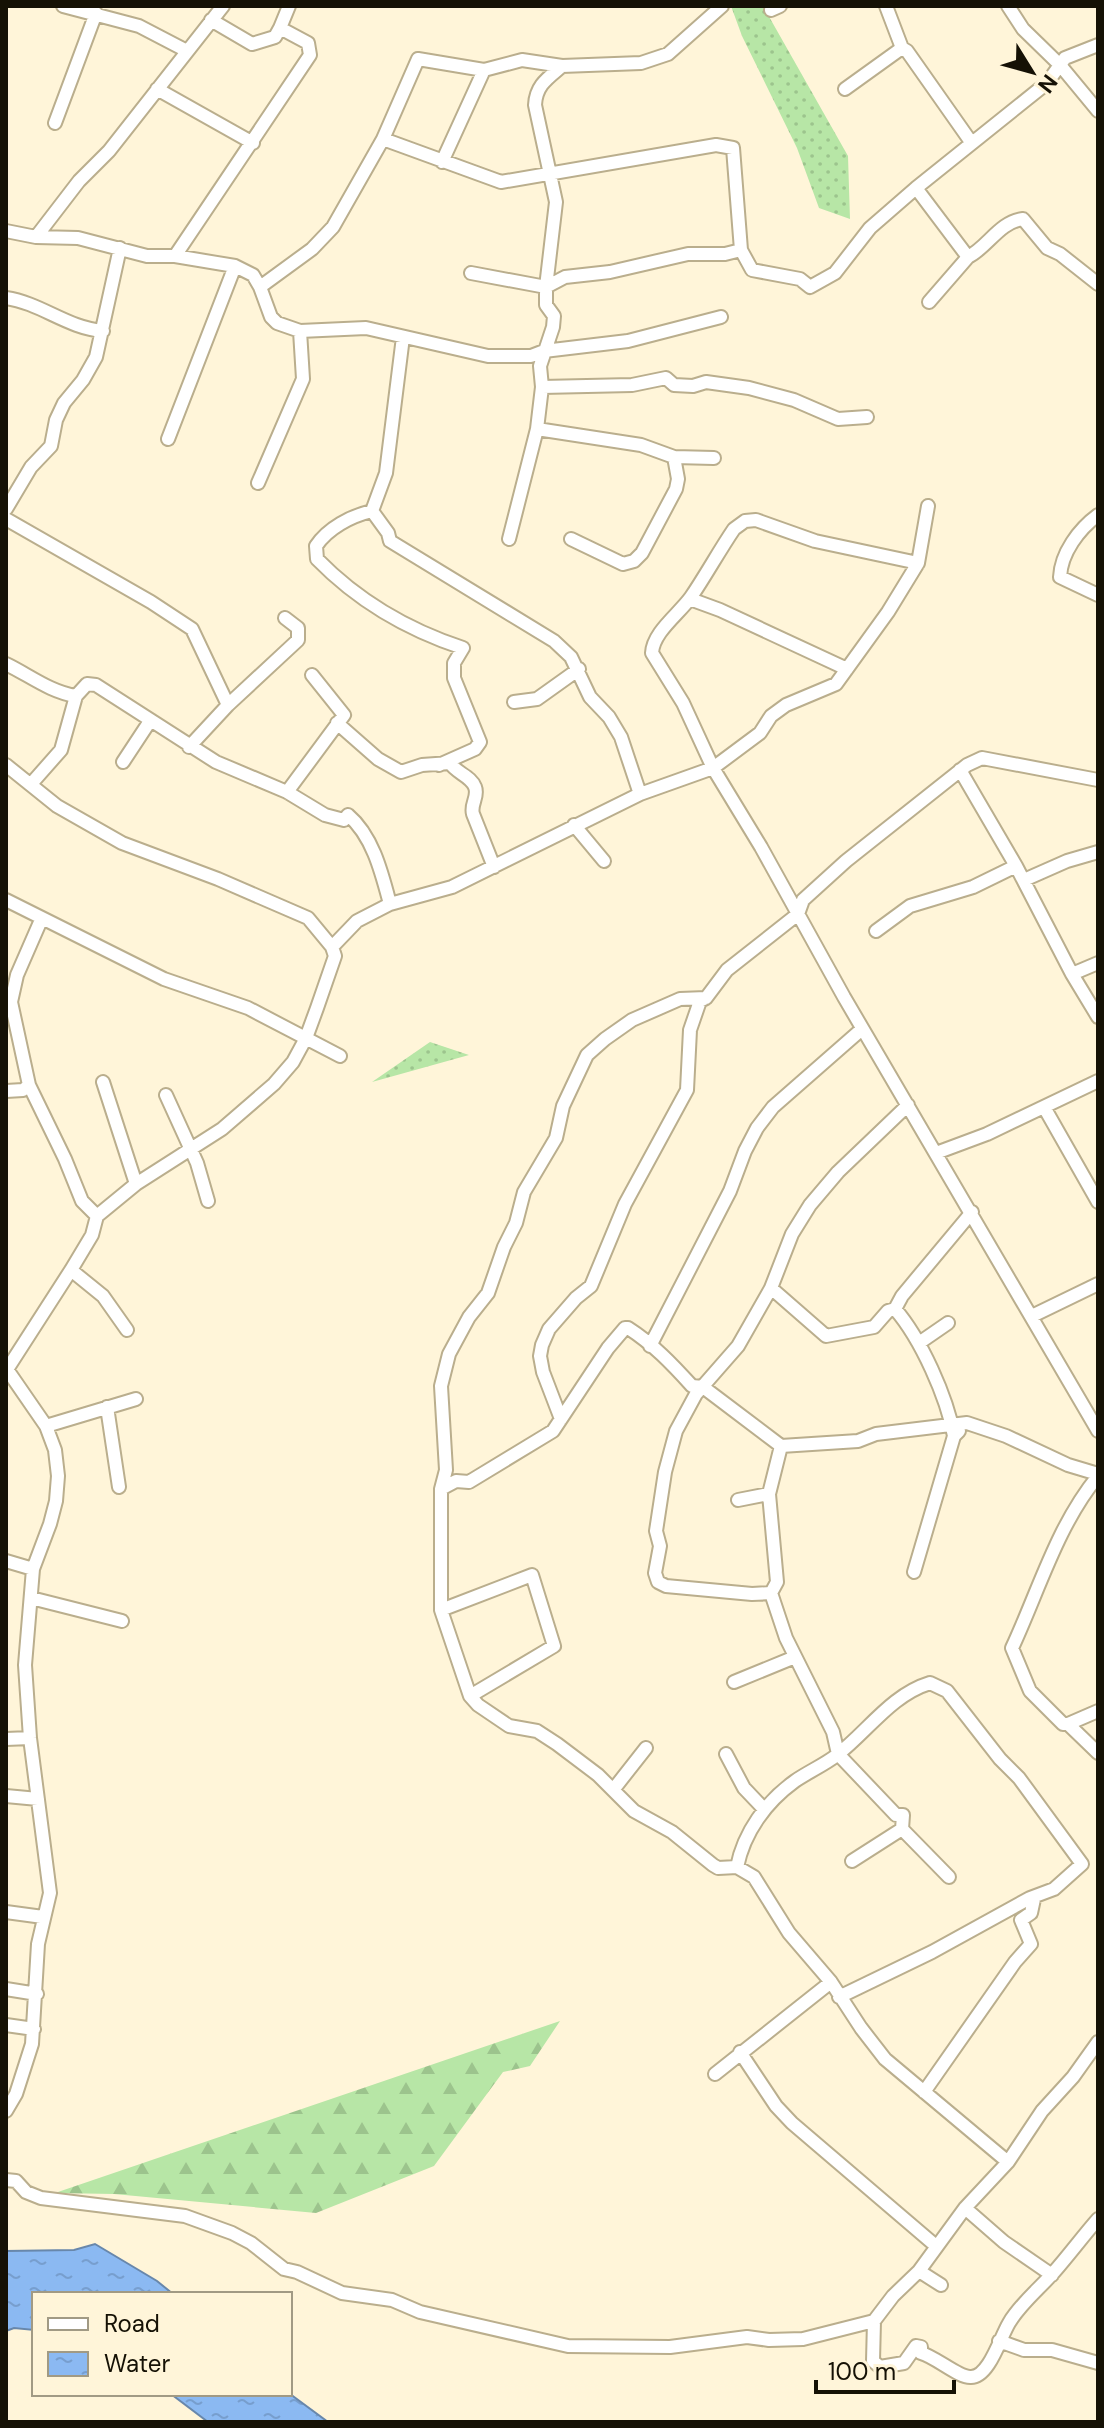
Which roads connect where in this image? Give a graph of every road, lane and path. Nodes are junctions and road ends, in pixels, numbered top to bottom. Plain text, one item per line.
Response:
1 (63, 6) edge
2 (223, 6) edge
3 (289, 6) edge
4 (722, 6) edge
5 (886, 6) edge
6 (1008, 6) edge
7 (96, 13) junction
8 (211, 20) junction
9 (280, 28) junction
10 (1098, 45) edge
11 (902, 48) junction
12 (187, 51) junction
13 (1060, 65) junction
14 (562, 66) junction
15 (484, 70) junction
16 (157, 89) junction
17 (845, 89) dead end
18 (1098, 111) edge
19 (55, 123) dead end
20 (383, 139) junction
21 (971, 142) junction
22 (253, 143) junction
23 (442, 162) junction
24 (549, 174) junction
25 (916, 188) junction
26 (6, 231) edge
27 (36, 237) junction
28 (120, 248) junction
29 (741, 250) junction
30 (175, 256) junction
31 (968, 257) junction
32 (235, 266) junction
33 (471, 273) dead end
34 (1098, 284) edge
35 (260, 287) junction
36 (546, 287) junction
37 (6, 298) edge
38 (929, 302) dead end
39 (721, 317) dead end
40 (103, 331) junction
41 (300, 331) junction
42 (403, 337) junction
43 (544, 351) junction
44 (542, 387) junction
45 (867, 417) dead end
46 (537, 429) junction
47 (168, 439) dead end
48 (674, 457) junction
49 (714, 458) dead end
50 (258, 483) dead end
51 (928, 506) dead end
52 (372, 511) junction
53 (1098, 515) edge
54 (7, 519) edge
55 (509, 539) dead end
56 (571, 539) dead end
57 (918, 563) junction
58 (1098, 595) edge
59 (690, 599) junction
60 (285, 618) dead end
61 (6, 664) edge
62 (579, 669) junction
63 (847, 669) junction
64 (312, 675) dead end
65 (76, 696) junction
66 (514, 702) dead end
67 (228, 705) junction
68 (150, 721) junction
69 (337, 723) junction
70 (189, 747) junction
71 (123, 762) dead end
72 (439, 765) junction
73 (10, 768) edge
74 (713, 768) junction
75 (960, 770) junction
76 (1097, 778) edge
77 (6, 782) edge
78 (31, 784) junction
79 (287, 792) junction
80 (640, 794) junction
81 (574, 825) junction
82 (1098, 852) edge
83 (604, 861) dead end
84 (1016, 866) junction
85 (494, 867) junction
86 (1024, 880) junction
87 (6, 900) edge
88 (390, 904) junction
89 (798, 914) junction
90 (41, 920) junction
91 (876, 931) dead end
92 (332, 947) junction
93 (1098, 963) edge
94 (1072, 974) junction
95 (706, 998) junction
96 (9, 1001) edge
97 (1098, 1017) edge
98 (862, 1029) junction
99 (306, 1038) junction
100 (340, 1056) dead end
101 (1098, 1081) edge
102 (103, 1082) dead end
103 (29, 1085) junction
104 (6, 1091) edge
105 (166, 1095) dead end
106 (908, 1105) junction
107 (1044, 1107) junction
108 (190, 1149) junction
109 (936, 1153) junction
110 (136, 1184) junction
111 (208, 1201) dead end
112 (1098, 1202) edge
113 (972, 1212) junction
114 (97, 1216) junction
115 (71, 1270) junction
116 (1098, 1284) edge
117 (771, 1288) junction
118 (895, 1309) junction
119 (1032, 1316) junction
120 (948, 1323) dead end
121 (127, 1330) dead end
122 (919, 1343) junction
123 (650, 1346) junction
124 (7, 1370) edge
125 (542, 1370) junction
126 (703, 1387) junction
127 (576, 1397) junction
128 (136, 1399) dead end
129 (107, 1407) junction
130 (561, 1419) junction
131 (46, 1426) junction
132 (953, 1430) junction
133 (1098, 1431) edge
134 (781, 1446) junction
135 (1098, 1475) edge
136 (119, 1487) dead end
137 (441, 1489) junction
138 (769, 1494) junction
139 (738, 1500) dead end
140 (6, 1561) edge
141 (33, 1569) junction
142 (914, 1572) dead end
143 (771, 1593) junction
144 (31, 1598) junction
145 (441, 1610) junction
146 (122, 1621) dead end
147 (795, 1657) junction
148 (734, 1682) dead end
149 (470, 1696) junction
150 (1098, 1711) edge
151 (1068, 1724) junction
152 (30, 1738) junction
153 (6, 1739) edge
154 (646, 1748) dead end
155 (1098, 1753) edge
156 (726, 1754) dead end
157 (838, 1754) junction
158 (613, 1790) junction
159 (6, 1796) edge
160 (38, 1799) junction
161 (764, 1809) junction
162 (902, 1829) junction
163 (852, 1861) dead end
164 (737, 1867) junction
165 (949, 1877) dead end
166 (1034, 1899) junction
167 (6, 1912) edge
168 (43, 1917) junction
169 (831, 1982) junction
170 (6, 1989) edge
171 (37, 1994) junction
172 (839, 1997) junction
173 (6, 2025) edge
174 (34, 2029) junction
175 (1098, 2043) edge
176 (740, 2052) junction
177 (715, 2074) dead end
178 (924, 2092) junction
179 (6, 2111) edge
180 (1008, 2162) junction
181 (6, 2180) edge
182 (965, 2208) junction
183 (1098, 2219) edge
184 (936, 2246) junction
185 (919, 2271) junction
186 (1052, 2275) junction
187 (941, 2285) dead end
188 (874, 2321) junction
189 (999, 2341) junction
190 (1098, 2363) edge

1 - 7 street
2 - 8 street
3 - 9 street
4 - 14 street
5 - 11 street
6 - 13 street
7 - 12 street
7 - 19 street
8 - 9 street
8 - 12 street
9 - 22 street
10 - 13 street
11 - 17 street
11 - 21 street
12 - 16 street
13 - 18 street
13 - 21 street
14 - 15 street
14 - 24 street
15 - 20 street
15 - 23 street
16 - 22 street
16 - 27 street
20 - 23 street
20 - 35 street
21 - 25 street
22 - 30 street
23 - 24 street
24 - 29 street
24 - 36 street
25 - 29 street
25 - 31 street
26 - 27 street
27 - 28 street
28 - 30 street
28 - 40 street
29 - 36 street
30 - 32 street
31 - 34 street
31 - 38 street
32 - 35 street
32 - 47 street
33 - 36 street
35 - 41 street
36 - 43 street
37 - 40 street
39 - 43 street
40 - 54 street
41 - 42 street
41 - 50 street
42 - 43 street
42 - 52 street
43 - 44 street
44 - 45 street
44 - 46 street
46 - 48 street
46 - 55 street
48 - 49 street
48 - 56 street
51 - 57 street
52 - 62 street
52 - 72 street
53 - 58 street
54 - 67 street
57 - 59 street
57 - 63 street
59 - 63 street
59 - 74 street
60 - 67 street
61 - 65 street
62 - 66 street
62 - 80 street
63 - 74 street
64 - 69 street
65 - 68 street
65 - 78 street
67 - 70 street
68 - 70 street
68 - 71 street
69 - 72 street
69 - 79 street
70 - 79 street
72 - 85 street
73 - 77 street
73 - 78 street
74 - 80 street
74 - 89 street
75 - 76 street
75 - 84 street
75 - 89 street
78 - 92 street
79 - 88 street
80 - 81 street
81 - 83 street
81 - 85 street
82 - 86 street
84 - 86 street
84 - 91 street
85 - 88 street
86 - 94 street
87 - 90 street
88 - 92 street
89 - 95 street
89 - 98 street
90 - 96 street
90 - 99 street
92 - 99 street
93 - 94 street
94 - 97 street
95 - 125 street
95 - 137 street
96 - 103 street
98 - 106 street
98 - 123 street
99 - 100 street
99 - 108 street
101 - 107 street
102 - 110 street
103 - 104 street
103 - 114 street
105 - 108 street
106 - 109 street
106 - 117 street
107 - 109 street
107 - 112 street
108 - 110 street
108 - 111 street
109 - 113 street
110 - 114 street
113 - 118 street
113 - 119 street
114 - 115 street
115 - 121 street
115 - 124 street
116 - 119 street
117 - 118 street
117 - 126 street
118 - 122 street
119 - 133 street
120 - 122 street
122 - 132 street
123 - 126 street
123 - 127 street
124 - 131 street
125 - 127 street
125 - 130 street
126 - 134 street
126 - 143 street
127 - 130 street
128 - 129 street
129 - 131 street
129 - 136 street
130 - 137 street
131 - 141 street
132 - 134 street
132 - 135 street
132 - 142 street
134 - 138 street
135 - 151 street
137 - 145 street
138 - 139 street
138 - 143 street
140 - 141 street
141 - 144 street
143 - 147 street
144 - 146 street
144 - 152 street
145 - 149 street
145 - 149 street
147 - 148 street
147 - 157 street
149 - 158 street
150 - 151 street
151 - 155 street
152 - 153 street
152 - 160 street
154 - 158 street
156 - 161 street
157 - 161 street
157 - 162 street
157 - 166 street
158 - 164 street
159 - 160 street
160 - 168 street
161 - 164 street
162 - 163 street
162 - 165 street
164 - 169 street
166 - 172 street
166 - 178 street
167 - 168 street
168 - 171 street
169 - 172 street
169 - 176 street
170 - 171 street
171 - 174 street
172 - 178 street
173 - 174 street
174 - 179 street
175 - 180 street
176 - 177 street
176 - 184 street
178 - 180 street
180 - 182 street
181 - 188 street
182 - 184 street
182 - 186 street
183 - 186 street
184 - 185 street
185 - 187 street
185 - 188 street
186 - 189 street
188 - 189 street
189 - 190 street

